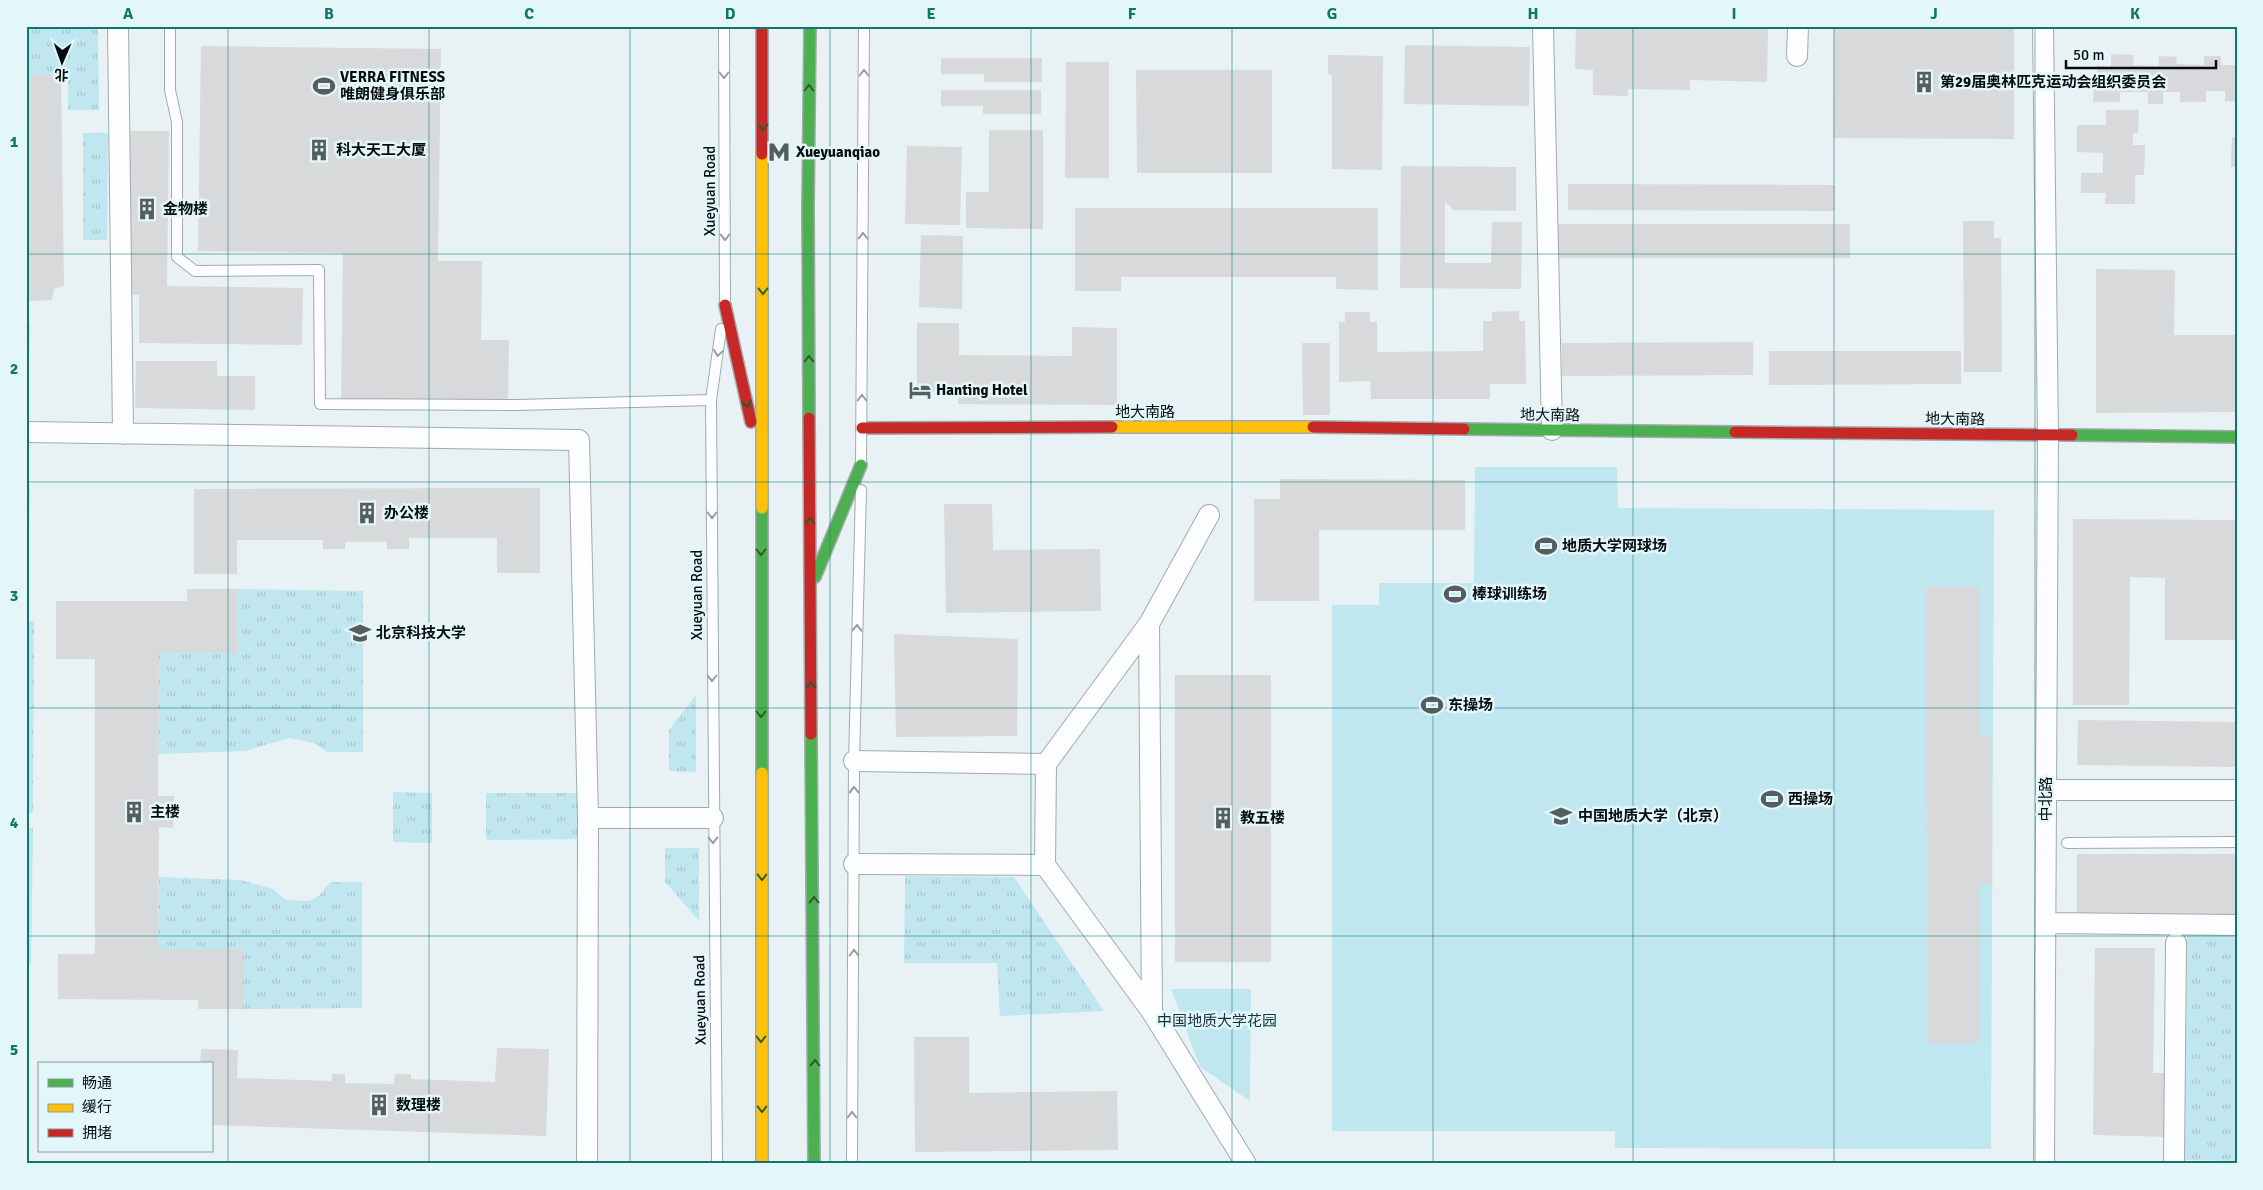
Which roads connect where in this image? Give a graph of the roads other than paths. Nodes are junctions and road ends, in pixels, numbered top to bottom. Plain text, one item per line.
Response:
1 (118, 26) edge
2 (170, 26) edge
3 (724, 26) edge
4 (762, 26) edge
5 (810, 26) edge
6 (864, 26) edge
7 (1543, 26) edge
8 (1798, 26) edge
9 (2043, 26) edge
10 (1797, 56) dead end
11 (725, 305) junction
12 (711, 400) junction
13 (862, 428) junction
14 (1552, 430) junction
15 (26, 432) edge
16 (123, 434) junction
17 (2048, 435) junction
18 (2237, 437) edge
19 (861, 465) junction
20 (761, 468) junction
21 (1209, 515) dead end
22 (810, 588) junction
23 (1149, 624) junction
24 (854, 761) junction
25 (1046, 764) junction
26 (2046, 790) junction
27 (2237, 790) edge
28 (588, 818) junction
29 (713, 818) junction
30 (2237, 842) edge
31 (2067, 843) dead end
32 (854, 864) junction
33 (1045, 865) junction
34 (2046, 923) junction
35 (2237, 924) edge
36 (2176, 943) dead end
37 (1152, 1012) junction
38 (587, 1164) edge
39 (718, 1164) edge
40 (762, 1164) edge
41 (814, 1164) edge
42 (852, 1164) edge
43 (1246, 1164) edge
44 (2044, 1164) edge
45 (2174, 1164) edge

1 - 16 street
2 - 12 lane
3 -> 11 lane, Xueyuan Road
4 -> 20 main road
22 -> 5 main road
13 -> 6 lane
7 - 14 street
8 - 10 street
9 - 17 street, 中北路
11 -> 12 lane, Xueyuan Road
11 -> 20 main road
12 -> 29 lane, Xueyuan Road
13 - 14 main road, 地大南路
13 - 19 lane
14 - 17 main road, 地大南路
15 - 16 street
16 - 28 street
17 - 18 main road, 地大南路
17 - 26 street, 中北路
19 - 22 main road
24 -> 19 lane
20 -> 40 main road
21 - 23 street
41 -> 22 main road
23 - 25 street
23 - 37 street
24 - 25 street
32 -> 24 lane
25 - 33 street
26 - 27 street
26 - 34 street, 中北路
28 - 29 street
28 - 38 street
29 -> 39 lane, Xueyuan Road
30 - 31 lane
32 - 33 street
42 -> 32 lane
33 - 37 street
34 - 35 street
34 - 44 street, 中北路
36 - 45 street
37 - 43 street

